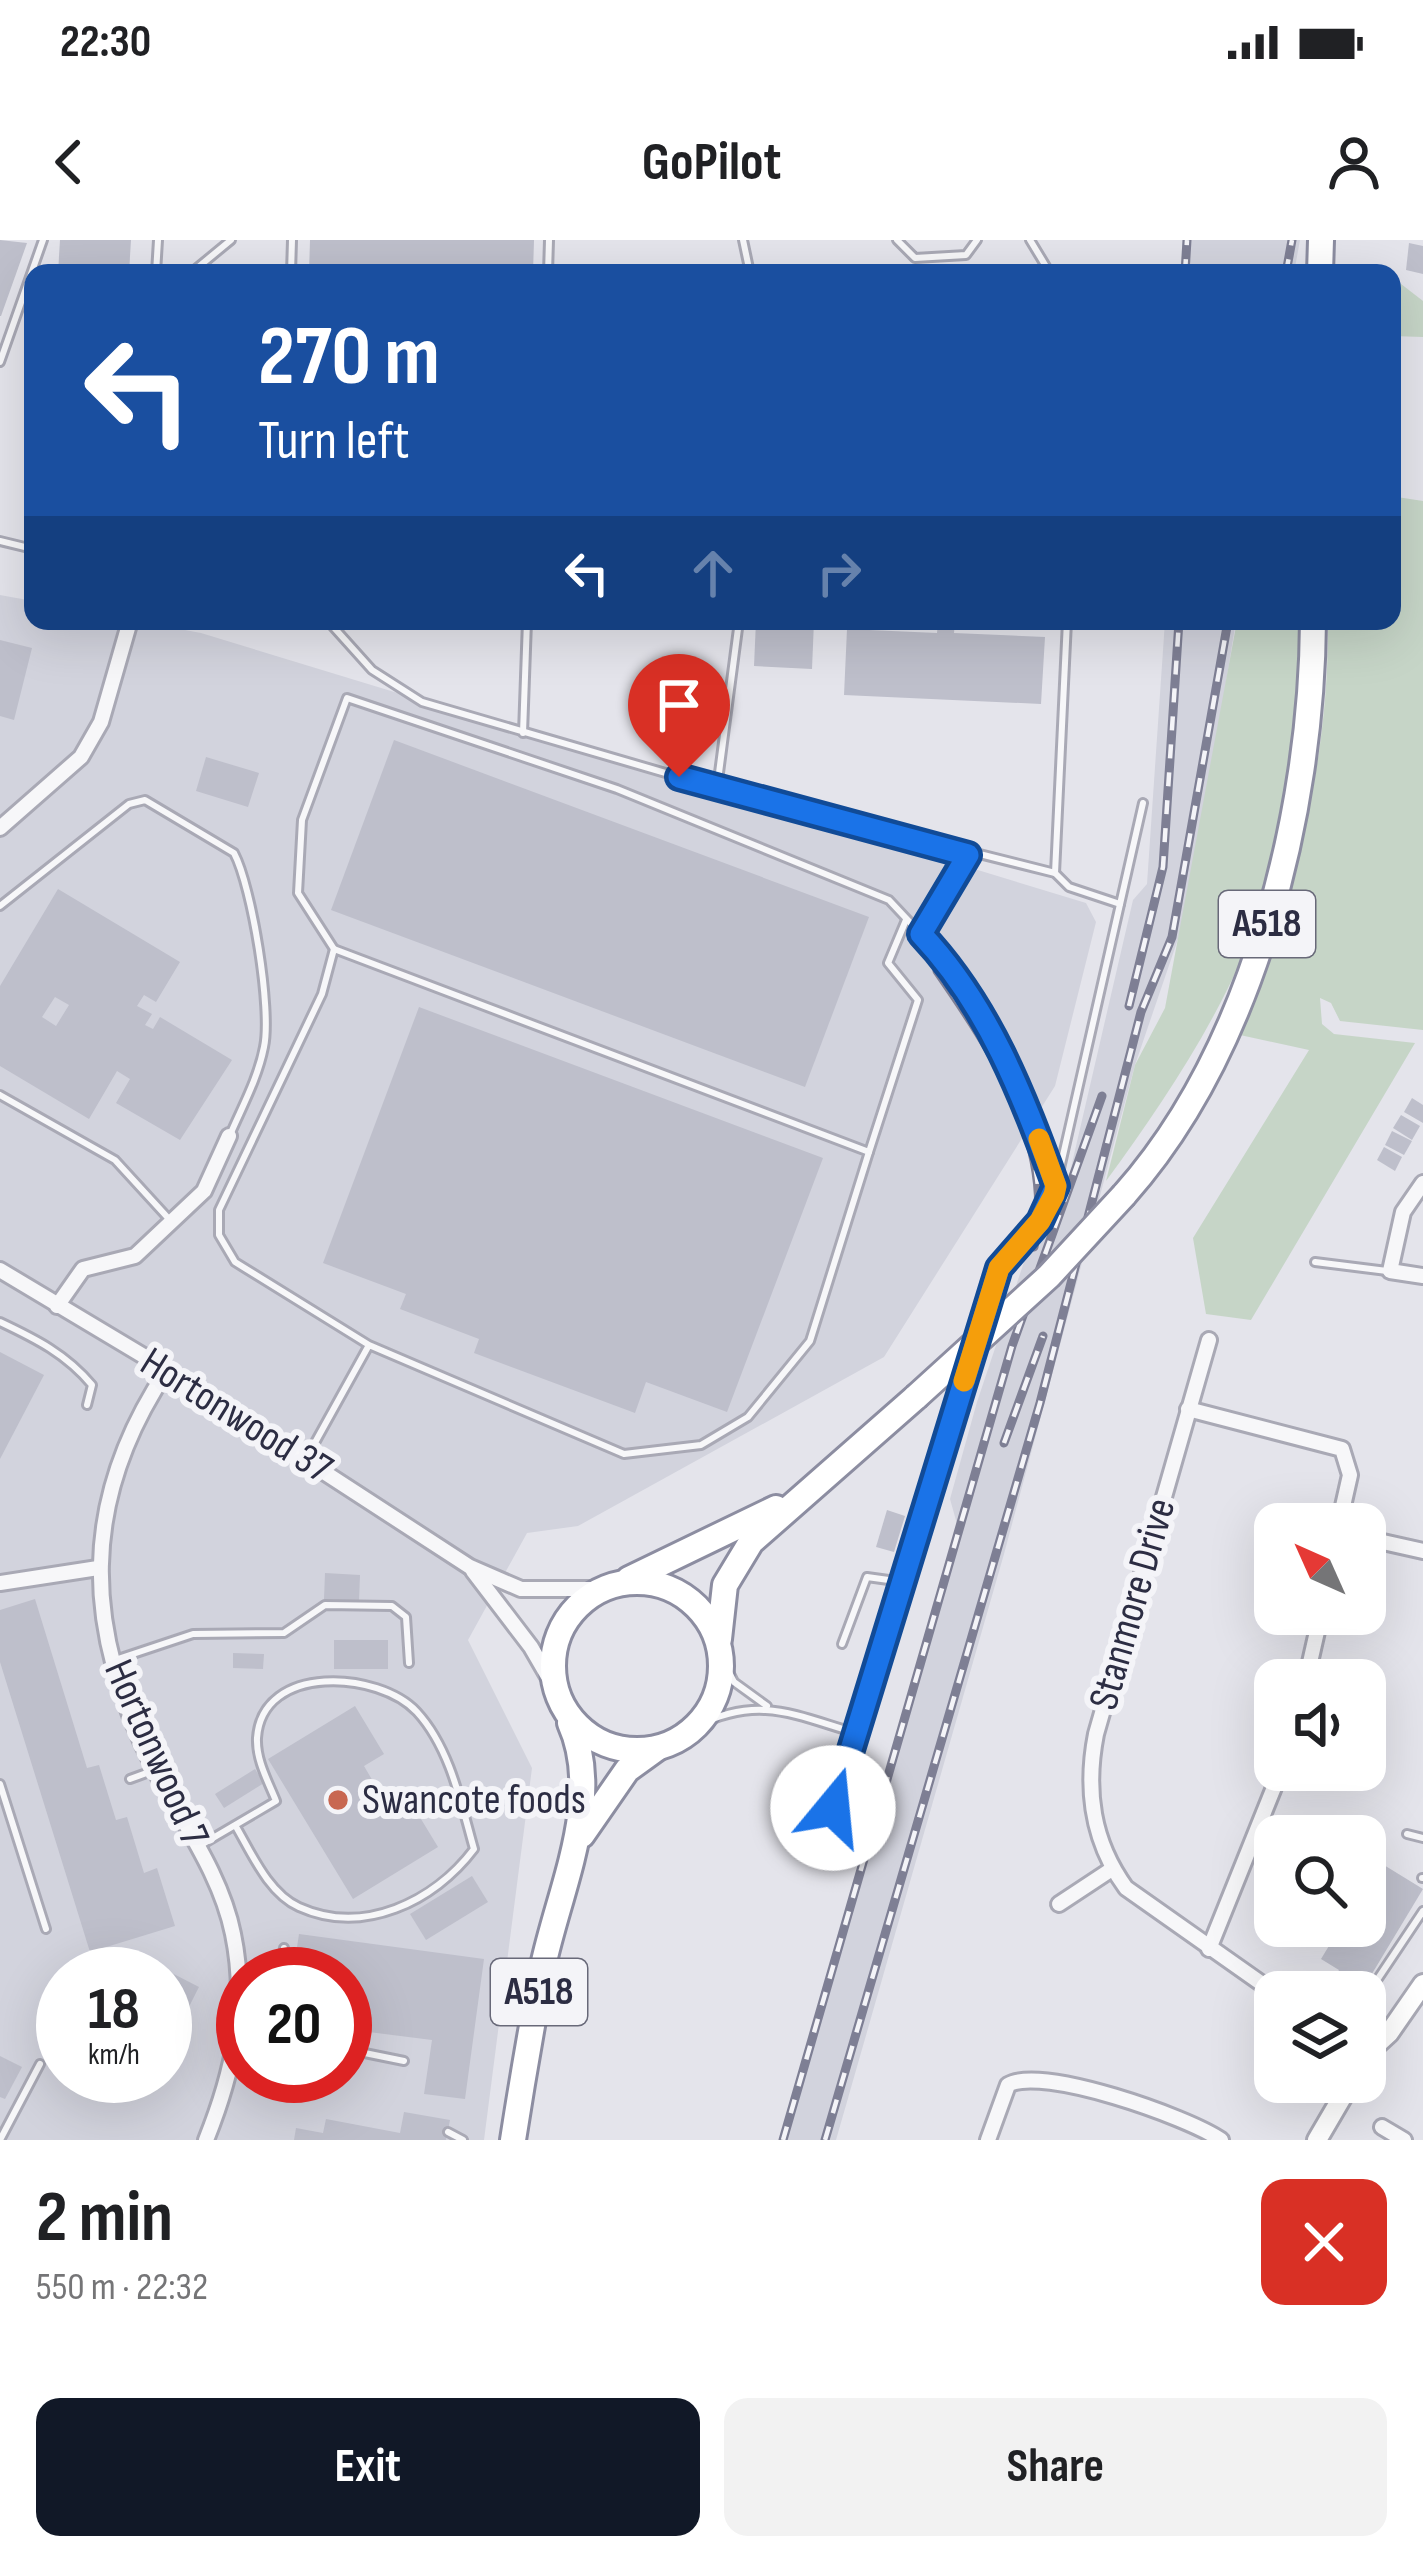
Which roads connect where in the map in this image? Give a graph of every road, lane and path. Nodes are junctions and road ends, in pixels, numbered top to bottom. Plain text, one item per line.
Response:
1 (231, 240) edge
2 (897, 240) edge
3 (977, 240) edge
4 (201, 264) edge
5 (24, 294) edge
6 (0, 362) edge
7 (127, 630) edge
8 (336, 630) edge
9 (527, 630) edge
10 (739, 630) edge
11 (1067, 630) edge
12 (1313, 630) edge
13 (523, 733) junction
14 (717, 788) junction
15 (1143, 802) dead end
16 (0, 828) edge
17 (968, 855) junction
18 (1055, 873) junction
19 (1120, 904) junction
20 (0, 906) edge
21 (907, 919) junction
22 (921, 934) junction
23 (334, 949) junction
24 (0, 1095) edge
25 (230, 1136) joint
26 (869, 1152) junction
27 (1423, 1183) edge
28 (1056, 1186) junction
29 (172, 1221) junction
30 (1316, 1262) dead end
31 (0, 1270) edge
32 (1390, 1271) junction
33 (1423, 1276) edge
34 (57, 1306) junction
35 (0, 1322) edge
36 (1209, 1340) dead end
37 (369, 1345) junction
38 (166, 1370) junction
39 (88, 1405) dead end
40 (1188, 1409) junction
41 (305, 1460) junction
42 (794, 1499) junction
43 (1344, 1503) edge
44 (1386, 1543) edge
45 (1423, 1551) edge
46 (470, 1567) junction
47 (98, 1568) junction
48 (0, 1582) edge
49 (903, 1582) junction
50 (610, 1587) junction
51 (842, 1644) dead end
52 (720, 1650) junction
53 (112, 1661) junction
54 (409, 1663) dead end
55 (559, 1698) junction
56 (770, 1708) junction
57 (697, 1726) junction
58 (856, 1733) junction
59 (658, 1748) junction
60 (155, 1770) junction
61 (130, 1778) dead end
62 (0, 1784) edge
63 (1273, 1791) edge
64 (833, 1808) dead end
65 (235, 1825) junction
66 (1407, 1834) dead end
67 (1423, 1838) edge
68 (574, 1846) junction
69 (198, 1847) junction
70 (1112, 1869) junction
71 (1058, 1904) dead end
72 (1423, 1912) edge
73 (46, 1929) dead end
74 (234, 1947) edge
75 (1209, 1949) junction
76 (1383, 1971) edge
77 (1254, 1979) edge
78 (1423, 1984) edge
79 (1386, 2036) edge
80 (372, 2054) edge
81 (404, 2061) dead end
82 (36, 2072) edge
83 (220, 2103) edge
84 (1339, 2103) edge
85 (1382, 2127) dead end
86 (448, 2132) dead end
87 (0, 2140) edge
88 (206, 2140) edge
89 (463, 2140) edge
90 (513, 2140) edge
91 (988, 2140) edge
92 (1221, 2140) edge
93 (1317, 2140) edge
94 (1404, 2140) edge

1 - 4 lane
2 - 3 lane
5 - 6 lane
7 - 16 street
8 - 13 lane
9 - 13 lane
10 - 14 lane
11 - 18 lane
12 - 42 highway, A518, bridge
13 - 14 lane
14 - 17 lane
15 - 19 lane
17 - 18 lane
17 - 22 lane
18 - 19 lane
19 - 28 lane
20 - 25 lane
21 - 22 lane
21 - 23 lane
21 - 26 lane
22 - 28 lane
23 - 26 lane
23 - 37 lane
24 - 29 lane
25 - 29 street
26 - 37 lane
27 - 32 street
28 - 49 lane
29 - 34 street
30 - 32 lane
31 - 34 street, Hortonwood 37
32 - 33 street
34 - 38 street, Hortonwood 37
35 - 39 lane
36 - 40 street, Stanmore Drive
37 - 41 lane
38 - 41 street, Hortonwood 37
38 - 47 street, Hortonwood 7
40 - 43 street
40 - 70 street, Stanmore Drive
41 - 46 street, Hortonwood 37
42 - 50 highway, A518
42 - 52 highway, A518
44 - 45 street
46 - 50 street, Hortonwood 37
46 - 55 street, Hortonwood 37
47 - 48 street
47 - 53 street, Hortonwood 7
49 - 51 lane
49 - 58 lane
50 - 52 highway
50 - 55 highway
52 - 56 lane
52 - 57 highway
53 - 54 lane
53 - 60 street, Hortonwood 7
55 - 59 highway
55 - 68 highway, A518
56 - 57 lane
56 - 58 lane
57 - 59 highway
58 - 64 lane
59 - 68 highway, A518
60 - 61 lane
60 - 69 street, Hortonwood 7
62 - 73 lane
63 - 75 street
65 - 65 lane
65 - 69 lane
66 - 67 lane
68 - 90 highway, A518
69 - 74 street, Hortonwood 7
70 - 71 street
70 - 75 street, Stanmore Drive
72 - 76 lane
75 - 77 street, Stanmore Drive
78 - 79 street
80 - 81 lane
82 - 87 lane
83 - 88 street, Hortonwood 7
84 - 93 street
85 - 94 street
86 - 89 lane
91 - 92 street

